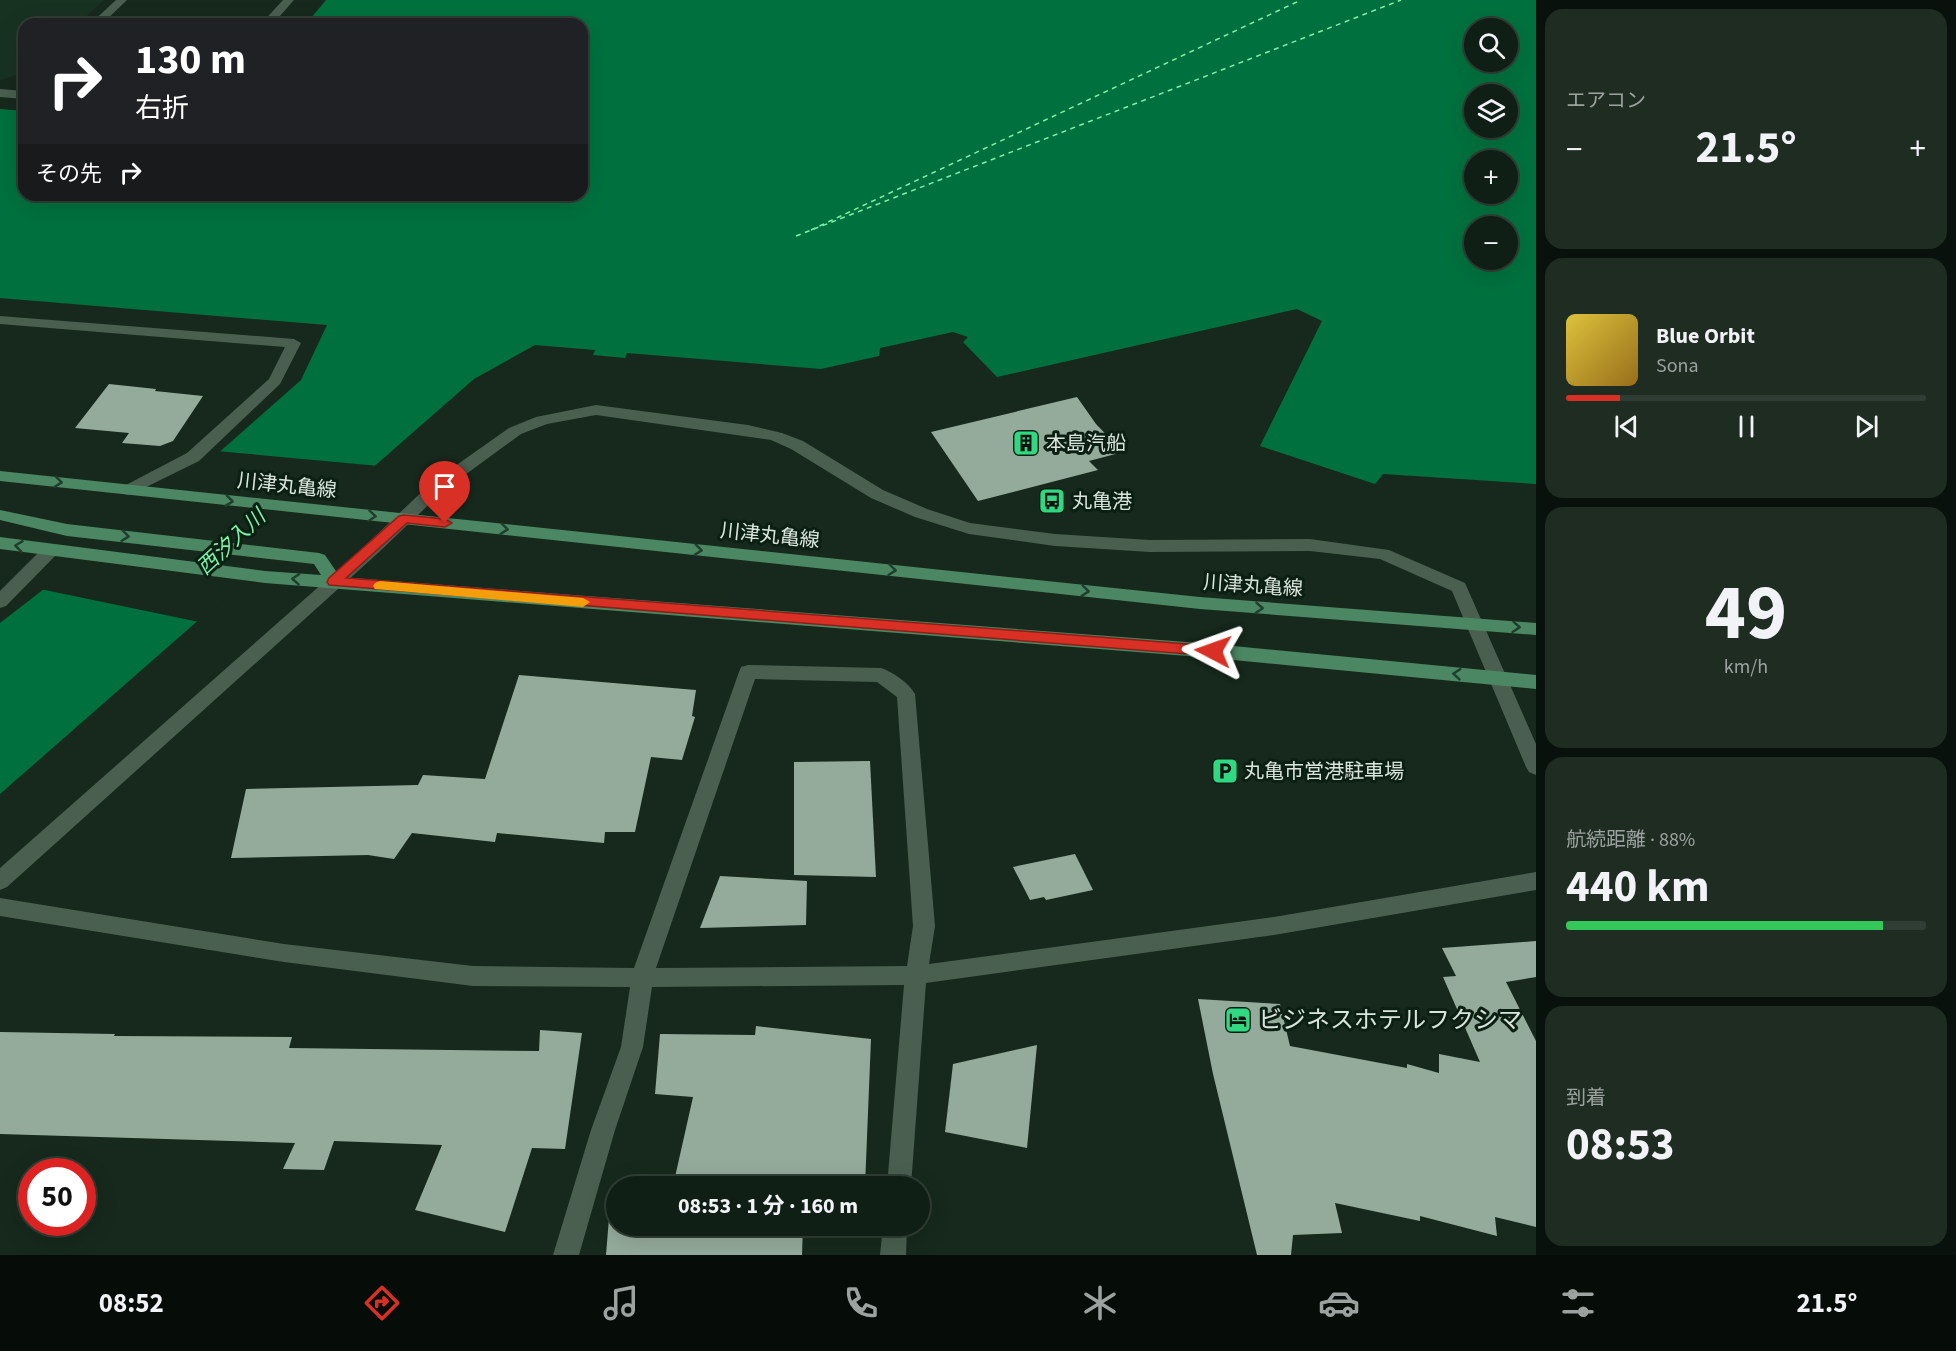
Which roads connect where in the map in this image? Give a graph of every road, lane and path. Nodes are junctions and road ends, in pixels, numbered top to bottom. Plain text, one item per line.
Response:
1 (122, 0) edge
2 (289, 0) edge
3 (102, 18) edge
4 (272, 18) edge
5 (0, 93) edge
6 (18, 94) edge
7 (0, 320) edge
8 (0, 476) edge
9 (130, 490) junction
10 (0, 515) edge
11 (404, 519) junction
12 (0, 543) edge
13 (51, 550) junction
14 (334, 582) junction
15 (0, 602) edge
16 (1536, 629) edge
17 (1536, 682) edge
18 (1536, 767) edge
19 (0, 881) edge
20 (1536, 881) edge
21 (0, 907) edge
22 (916, 975) junction
23 (642, 977) junction
24 (899, 1176) edge
25 (894, 1236) edge
26 (566, 1255) edge
27 (893, 1255) edge

1 - 3 street
2 - 4 street
5 - 6 street
7 - 9 street
8 -> 9 main road, 川津丸亀線
9 -> 11 main road, 川津丸亀線
10 -> 14 main road
11 - 14 street
11 -> 16 main road, 川津丸亀線
11 - 18 street
13 -> 12 main road
14 -> 13 main road
13 - 15 street
17 -> 14 main road
14 - 19 street
20 - 22 street
21 - 23 street
22 - 23 street
22 - 23 street
22 - 24 street
23 - 26 street
25 - 27 street

